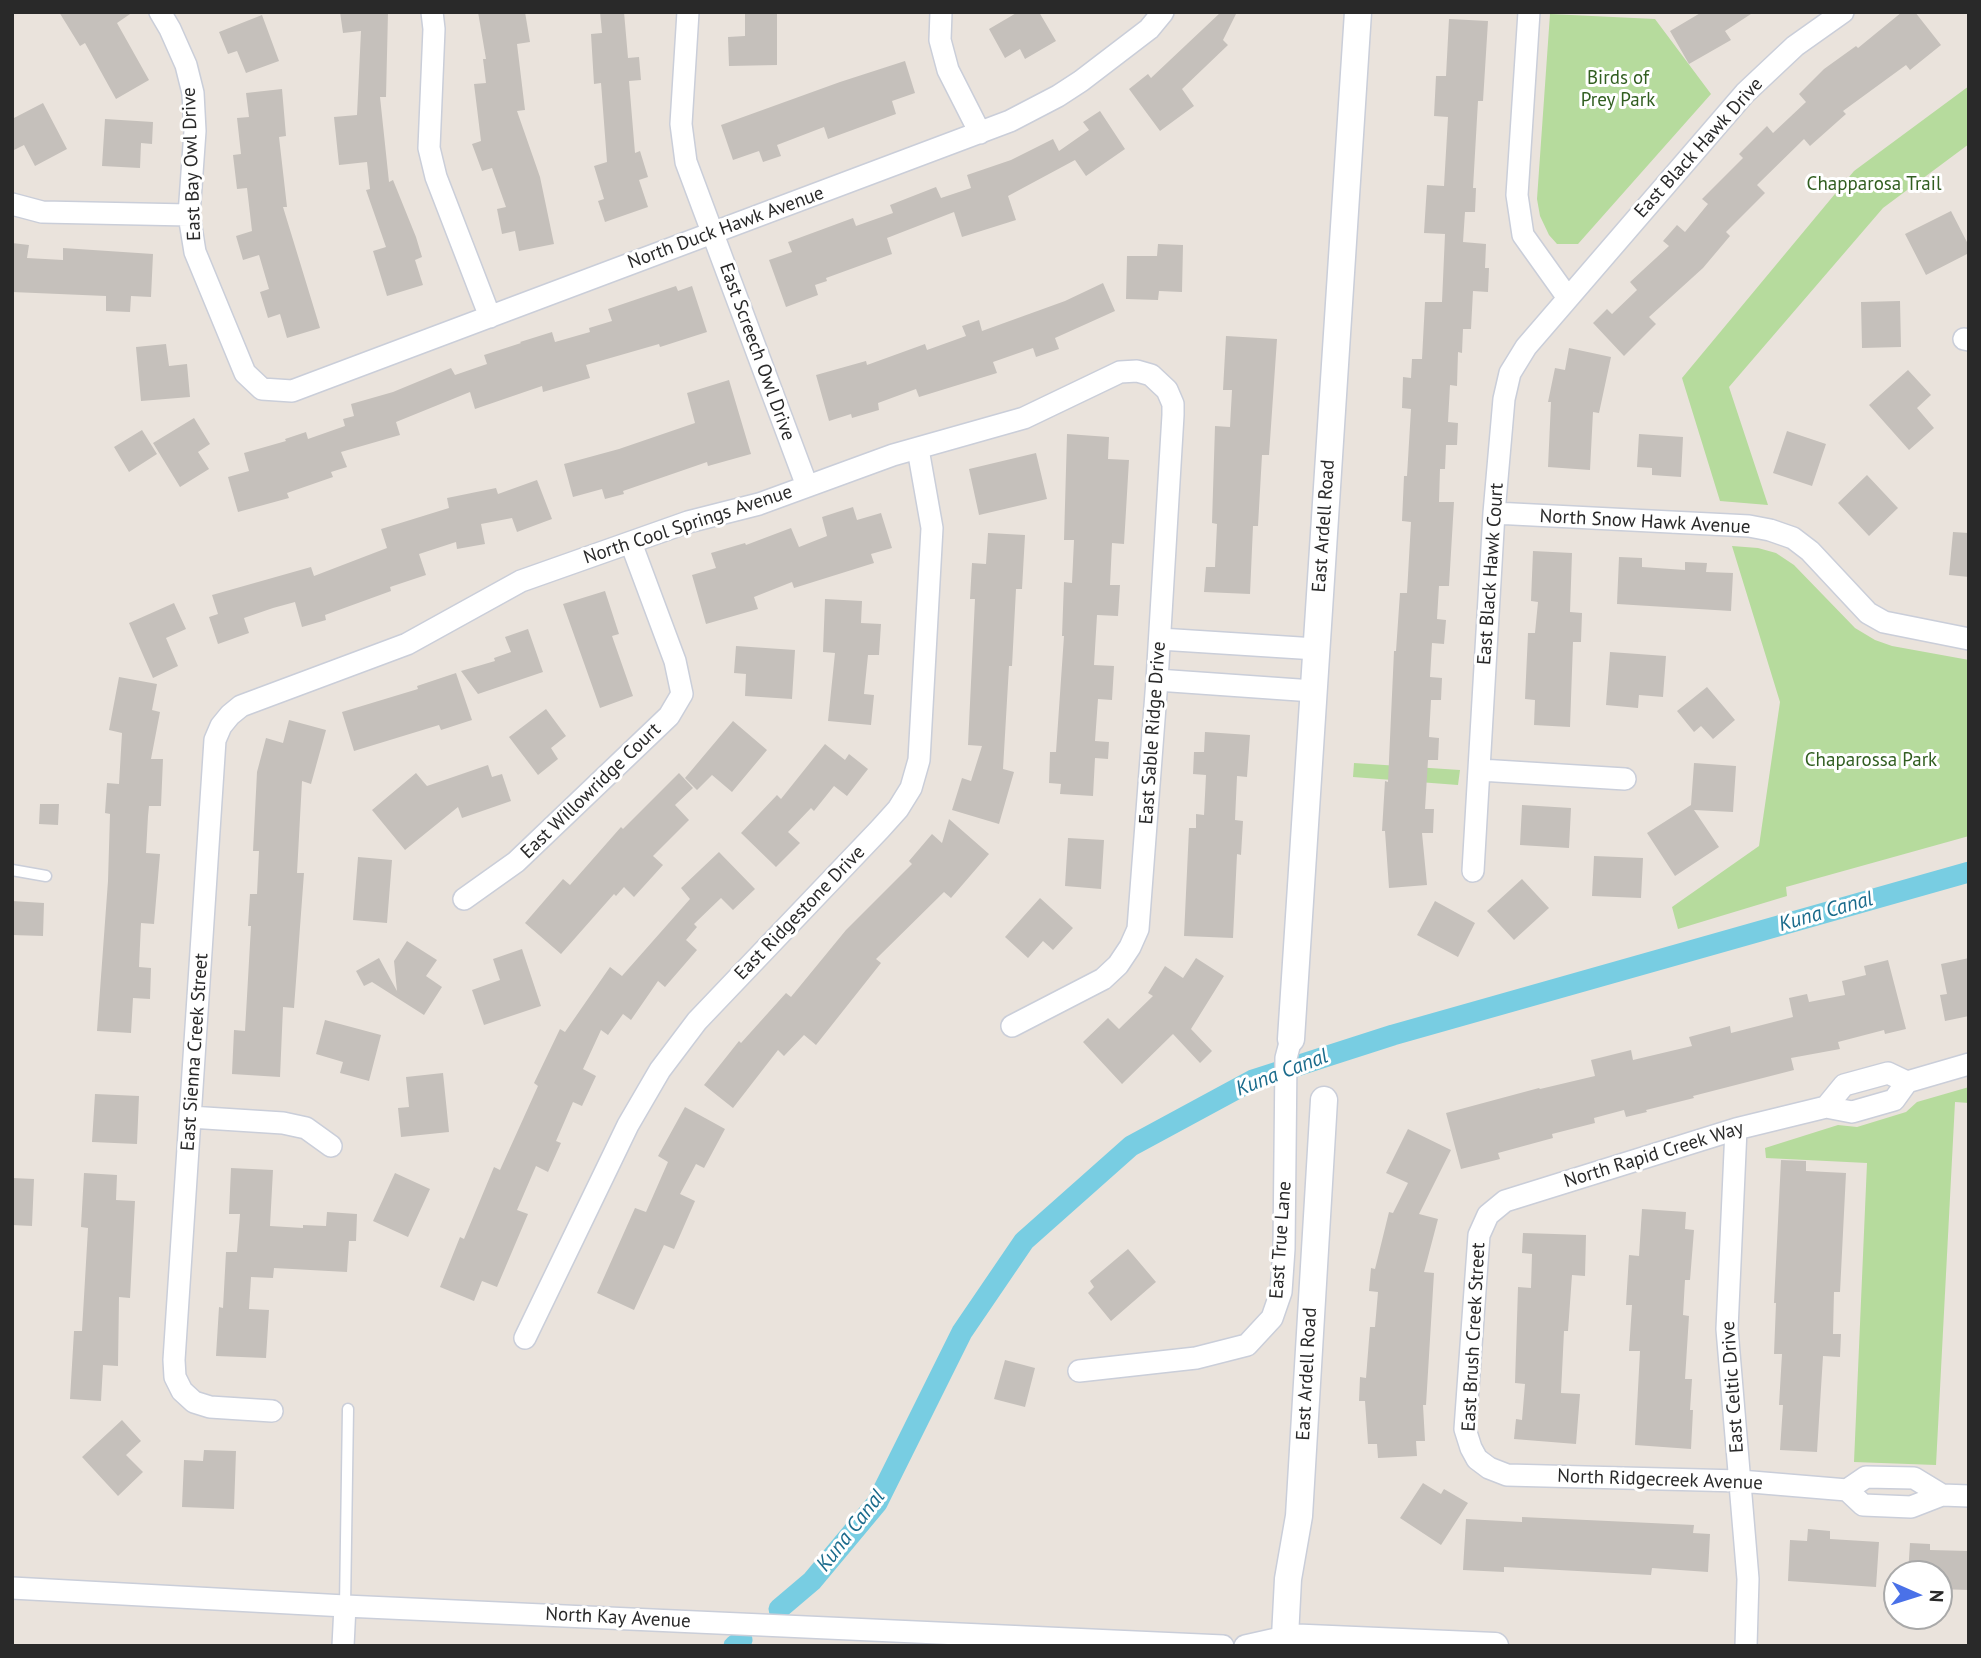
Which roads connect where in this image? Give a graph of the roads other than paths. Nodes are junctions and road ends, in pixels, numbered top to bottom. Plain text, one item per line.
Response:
1 (160, 12) edge
2 (432, 12) edge
3 (688, 12) edge
4 (941, 12) edge
5 (1163, 12) edge
6 (1358, 12) edge
7 (1529, 12) edge
8 (1843, 12) edge
9 (980, 133) junction
10 (12, 204) edge
11 (189, 215) junction
12 (713, 233) junction
13 (1568, 298) junction
14 (490, 317) junction
15 (1157, 379) joint
16 (262, 389) joint
17 (918, 449) junction
18 (807, 486) junction
19 (1494, 513) junction
20 (631, 543) junction
21 (1160, 639) junction
22 (1969, 639) edge
23 (1316, 649) junction
24 (1157, 680) junction
25 (1313, 691) junction
26 (230, 715) joint
27 (1480, 770) junction
28 (1625, 779) dead end
29 (12, 870) edge
30 (1473, 871) dead end
31 (46, 876) dead end
32 (464, 899) dead end
33 (1012, 1026) dead end
34 (1288, 1049) joint
35 (1969, 1064) edge
36 (1324, 1100) dead end
37 (190, 1117) junction
38 (1736, 1129) junction
39 (331, 1146) dead end
40 (1488, 1215) joint
41 (525, 1338) dead end
42 (1079, 1371) dead end
43 (348, 1409) dead end
44 (272, 1411) dead end
45 (1477, 1459) joint
46 (1740, 1481) junction
47 (1847, 1490) junction
48 (1942, 1495) junction
49 (1969, 1496) edge
50 (12, 1588) edge
51 (345, 1606) junction
52 (1284, 1641) edge
53 (343, 1646) edge
54 (1223, 1646) edge
55 (1245, 1646) edge
56 (1495, 1646) edge
57 (1746, 1646) edge

1 - 11 street, East Bay Owl Drive
2 - 14 street
3 - 12 street, East Screech Owl Drive
4 - 9 street
5 - 9 street, North Duck Hawk Avenue
6 - 23 street, East Ardell Road
7 - 13 street
8 - 13 street, East Black Hawk Drive
9 - 12 street, North Duck Hawk Avenue
10 - 11 street
11 - 16 street, East Bay Owl Drive
12 - 14 street, North Duck Hawk Avenue
12 - 18 street, East Screech Owl Drive
13 - 19 street, East Black Hawk Court
14 - 16 street, North Duck Hawk Avenue
15 - 17 street, North Cool Springs Avenue
15 - 21 street, East Sable Ridge Drive
17 - 18 street, North Cool Springs Avenue
17 - 41 street, East Ridgestone Drive
18 - 20 street, North Cool Springs Avenue
19 - 22 street, North Snow Hawk Avenue
19 - 27 street, East Black Hawk Court
20 - 26 street, North Cool Springs Avenue
20 - 32 street, East Willowridge Court
21 - 23 street
21 - 24 street, East Sable Ridge Drive
23 - 25 street, East Ardell Road
24 - 25 street
24 - 33 street, East Sable Ridge Drive
25 - 34 street, East Ardell Road
26 - 37 street, East Sienna Creek Street
27 - 28 street
27 - 30 street, East Black Hawk Court
29 - 31 lane
34 - 42 street, East True Lane
35 - 38 street, North Rapid Creek Way
36 - 52 street, East Ardell Road
37 - 39 street
37 - 44 street, East Sienna Creek Street
38 - 40 street, North Rapid Creek Way
38 - 46 street, East Celtic Drive
40 - 45 street, East Brush Creek Street
43 - 51 lane
45 - 46 street, North Ridgecreek Avenue
46 - 47 street, North Ridgecreek Avenue
46 - 57 street, East Celtic Drive
47 - 48 street, North Ridgecreek Avenue
47 - 48 street, North Ridgecreek Avenue
48 - 49 street, North Ridgecreek Avenue
50 - 51 street, North Kay Avenue
51 - 53 street
51 - 54 street, North Kay Avenue
52 - 55 street
52 - 56 street

